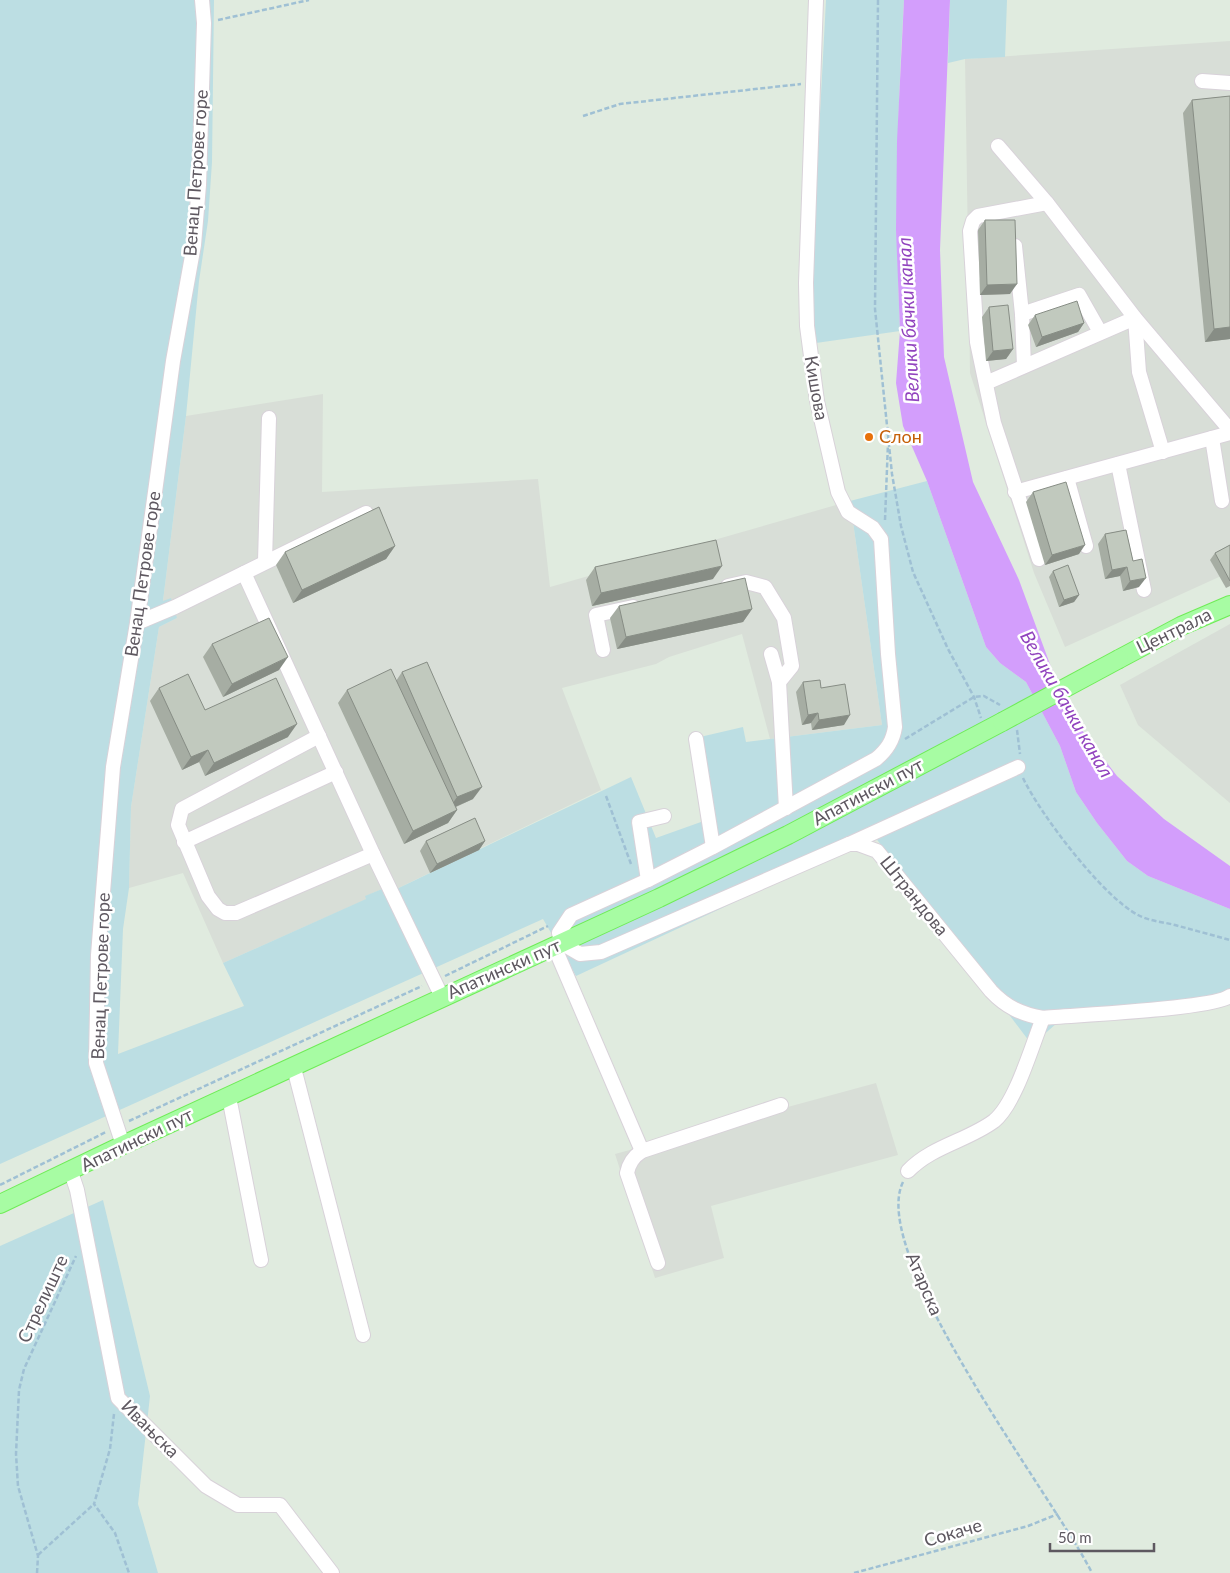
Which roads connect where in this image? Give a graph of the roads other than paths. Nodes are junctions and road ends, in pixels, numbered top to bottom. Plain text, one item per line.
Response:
1 (202, 0) edge
2 (816, 0) edge
3 (1202, 81) dead end
4 (1230, 83) edge
5 (998, 146) dead end
6 (1048, 203) junction
7 (1015, 246) edge
8 (1022, 314) junction
9 (1135, 318) junction
10 (1100, 332) junction
11 (1024, 366) junction
12 (986, 383) junction
13 (269, 418) dead end
14 (1230, 432) edge
15 (1212, 438) junction
16 (1164, 452) junction
17 (1118, 464) junction
18 (1067, 478) junction
19 (1015, 492) junction
20 (1222, 501) dead end
21 (366, 512) edge
22 (1086, 546) edge
23 (1039, 559) dead end
24 (265, 562) junction
25 (244, 573) junction
26 (718, 589) edge
27 (1144, 590) edge
28 (1230, 604) edge
29 (643, 605) edge
30 (137, 623) junction
31 (603, 650) dead end
32 (771, 654) dead end
33 (779, 682) junction
34 (1007, 719) joint
35 (319, 736) junction
36 (696, 739) dead end
37 (1018, 767) road end
38 (336, 772) junction
39 (786, 808) junction
40 (664, 816) dead end
41 (184, 842) junction
42 (849, 844) junction
43 (713, 847) junction
44 (373, 854) junction
45 (643, 882) junction
46 (558, 945) junction
47 (1230, 996) edge
48 (442, 997) junction
49 (1043, 1018) junction
50 (294, 1068) junction
51 (229, 1096) junction
52 (780, 1105) dead end
53 (123, 1145) junction
54 (642, 1151) junction
55 (71, 1172) junction
56 (908, 1172) road end
57 (0, 1204) edge
58 (261, 1260) dead end
59 (658, 1263) dead end
60 (363, 1335) dead end
61 (332, 1573) edge

1 - 30 street, Венац Петрове горе
2 - 39 street, Кишова
3 - 4 street
5 - 6 street
6 - 9 street
6 - 12 street
7 - 8 street
8 - 10 street
8 - 11 street
9 - 10 street
9 - 14 street
9 - 16 street
10 - 11 street
11 - 12 street
12 - 19 street
13 - 24 street
14 - 15 street
15 - 16 street
15 - 20 street
16 - 17 street
17 - 18 street
17 - 27 street
18 - 19 street
18 - 22 street
19 - 23 street
21 - 24 street
24 - 25 street
25 - 30 street
25 - 35 street
26 - 33 street
28 - 34 main road, Централа, bridge
29 - 31 street
30 - 53 street, Венац Петрове горе
32 - 33 street
33 - 39 street
34 - 46 main road, Апатински пут
35 - 38 street
35 - 41 street
36 - 43 street
37 - 42 street
38 - 41 street
38 - 44 street
39 - 43 street
40 - 45 street
41 - 44 street
42 - 46 street
42 - 49 street, Штрандова
43 - 45 street
44 - 48 street
45 - 46 street
46 - 48 main road, Апатински пут
46 - 54 street
47 - 49 street, Штрандова
48 - 50 main road, Апатински пут
49 - 56 street
50 - 51 main road, Апатински пут
50 - 60 street
51 - 53 main road, Апатински пут
51 - 58 street
52 - 54 street
53 - 55 main road, Апатински пут
54 - 59 street
55 - 57 main road, Апатински пут
55 - 61 street, Ивањска

